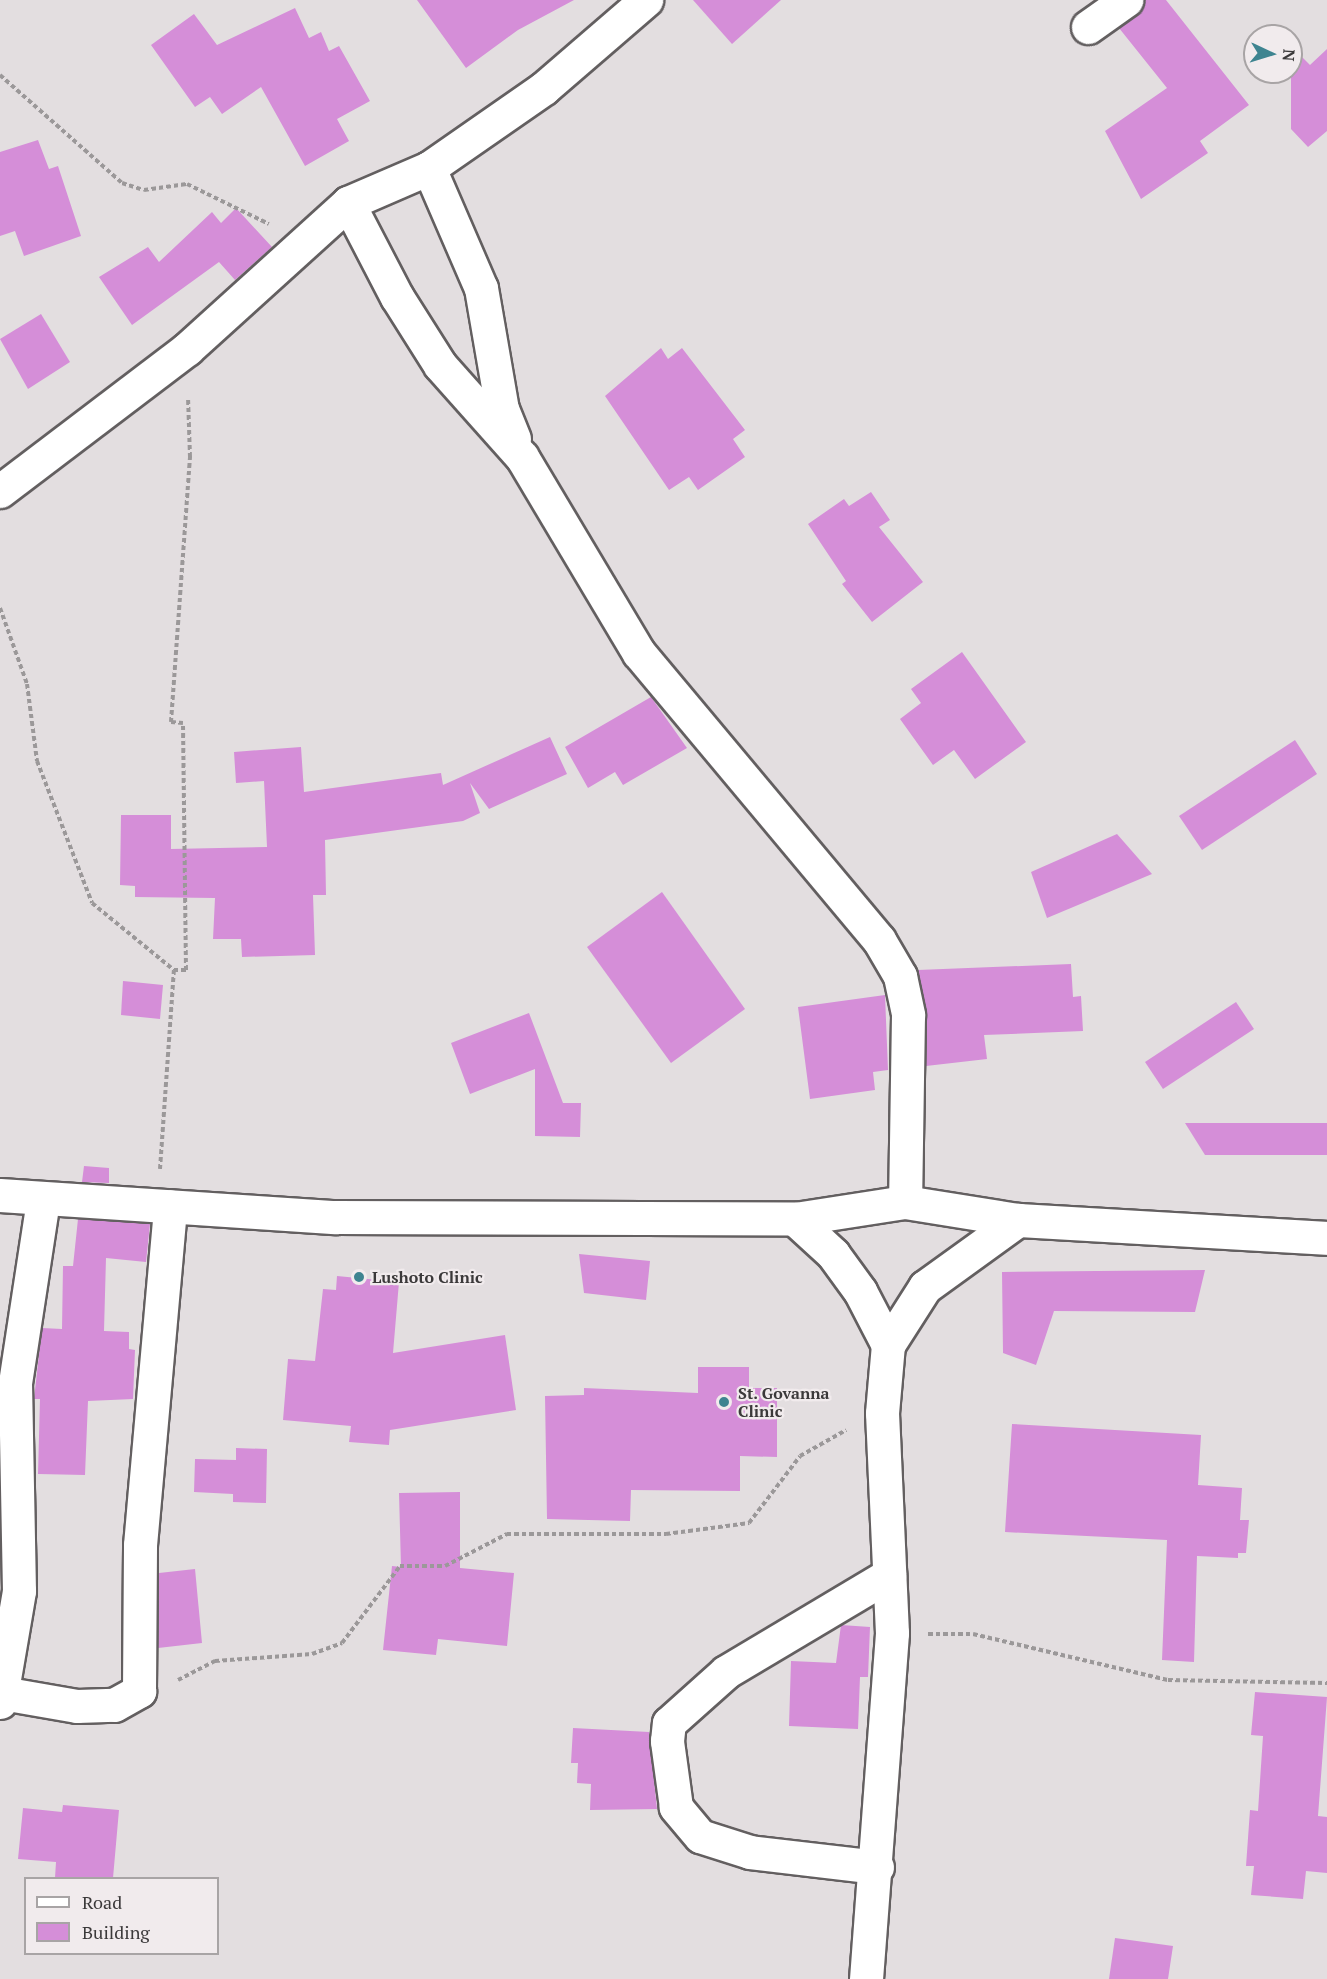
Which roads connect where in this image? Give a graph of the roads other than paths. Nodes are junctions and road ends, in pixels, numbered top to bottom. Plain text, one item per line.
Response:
1 (1126, 0) edge
2 (644, 1) edge
3 (1088, 27) dead end
4 (429, 168) junction
5 (348, 202) junction
6 (522, 458) junction
7 (0, 491) edge
8 (0, 1195) edge
9 (43, 1200) junction
10 (904, 1202) junction
11 (164, 1206) junction
12 (795, 1219) junction
13 (1018, 1220) junction
14 (1327, 1238) edge
15 (888, 1346) junction
16 (890, 1575) junction
17 (1, 1698) edge
18 (877, 1867) junction
19 (866, 1979) edge

1 - 3 street
2 - 4 street
4 - 5 street
4 - 6 street
5 - 6 street
5 - 7 street
6 - 10 street
8 - 9 street
9 - 11 street
9 - 17 street
10 - 12 street
10 - 13 street
11 - 12 street
11 - 17 street
12 - 15 street
13 - 14 street
13 - 15 street
15 - 16 street
16 - 18 street
16 - 18 street
18 - 19 street

